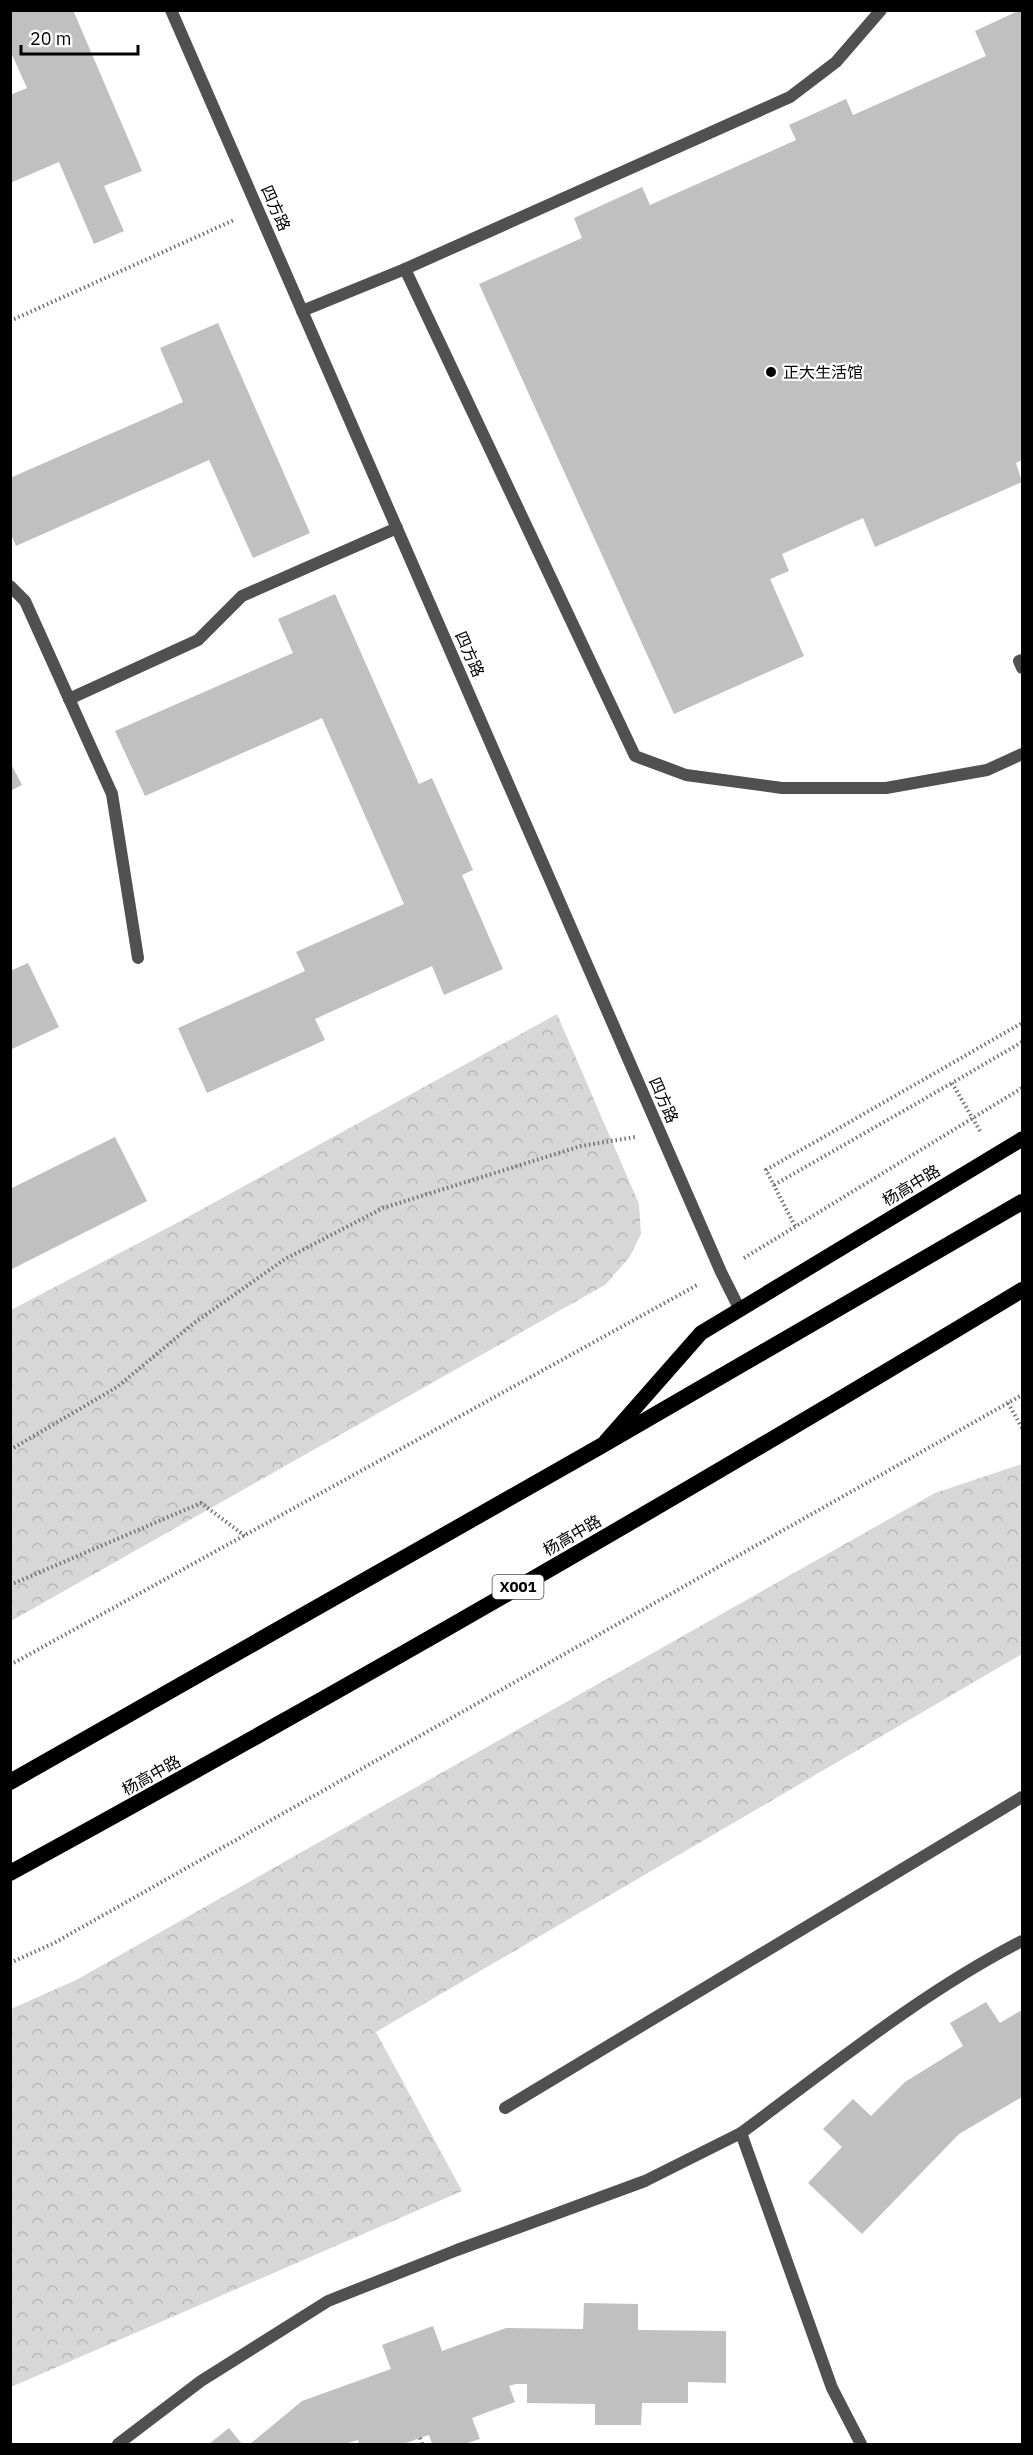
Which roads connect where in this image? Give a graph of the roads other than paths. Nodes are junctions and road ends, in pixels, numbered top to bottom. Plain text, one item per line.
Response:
1 (171, 10) edge
2 (880, 10) edge
3 (405, 269) junction
4 (302, 311) junction
5 (397, 528) junction
6 (10, 586) edge
7 (1023, 660) edge
8 (1023, 668) edge
9 (69, 699) junction
10 (1023, 754) edge
11 (138, 958) dead end
12 (1023, 1139) edge
13 (1023, 1202) edge
14 (1022, 1291) edge
15 (740, 1310) junction
16 (601, 1446) junction
17 (10, 1782) edge
18 (1023, 1797) edge
19 (10, 1873) edge
20 (1023, 1941) edge
21 (505, 2108) dead end
22 (741, 2133) junction
23 (118, 2445) edge
24 (861, 2445) edge

1 - 4 street, 四方路
2 - 3 street
3 - 4 street
3 - 10 street
4 - 5 street, 四方路
5 - 9 street
5 - 15 street, 四方路
6 - 9 street
7 - 8 street
9 - 11 street
12 - 15 main road, 杨高中路
13 - 16 highway, 杨高中路
14 - 19 highway, 杨高中路 / X001
15 - 16 main road, 杨高中路
16 - 17 highway, 杨高中路
18 - 21 street
20 - 22 street
22 - 23 street
22 - 24 street

